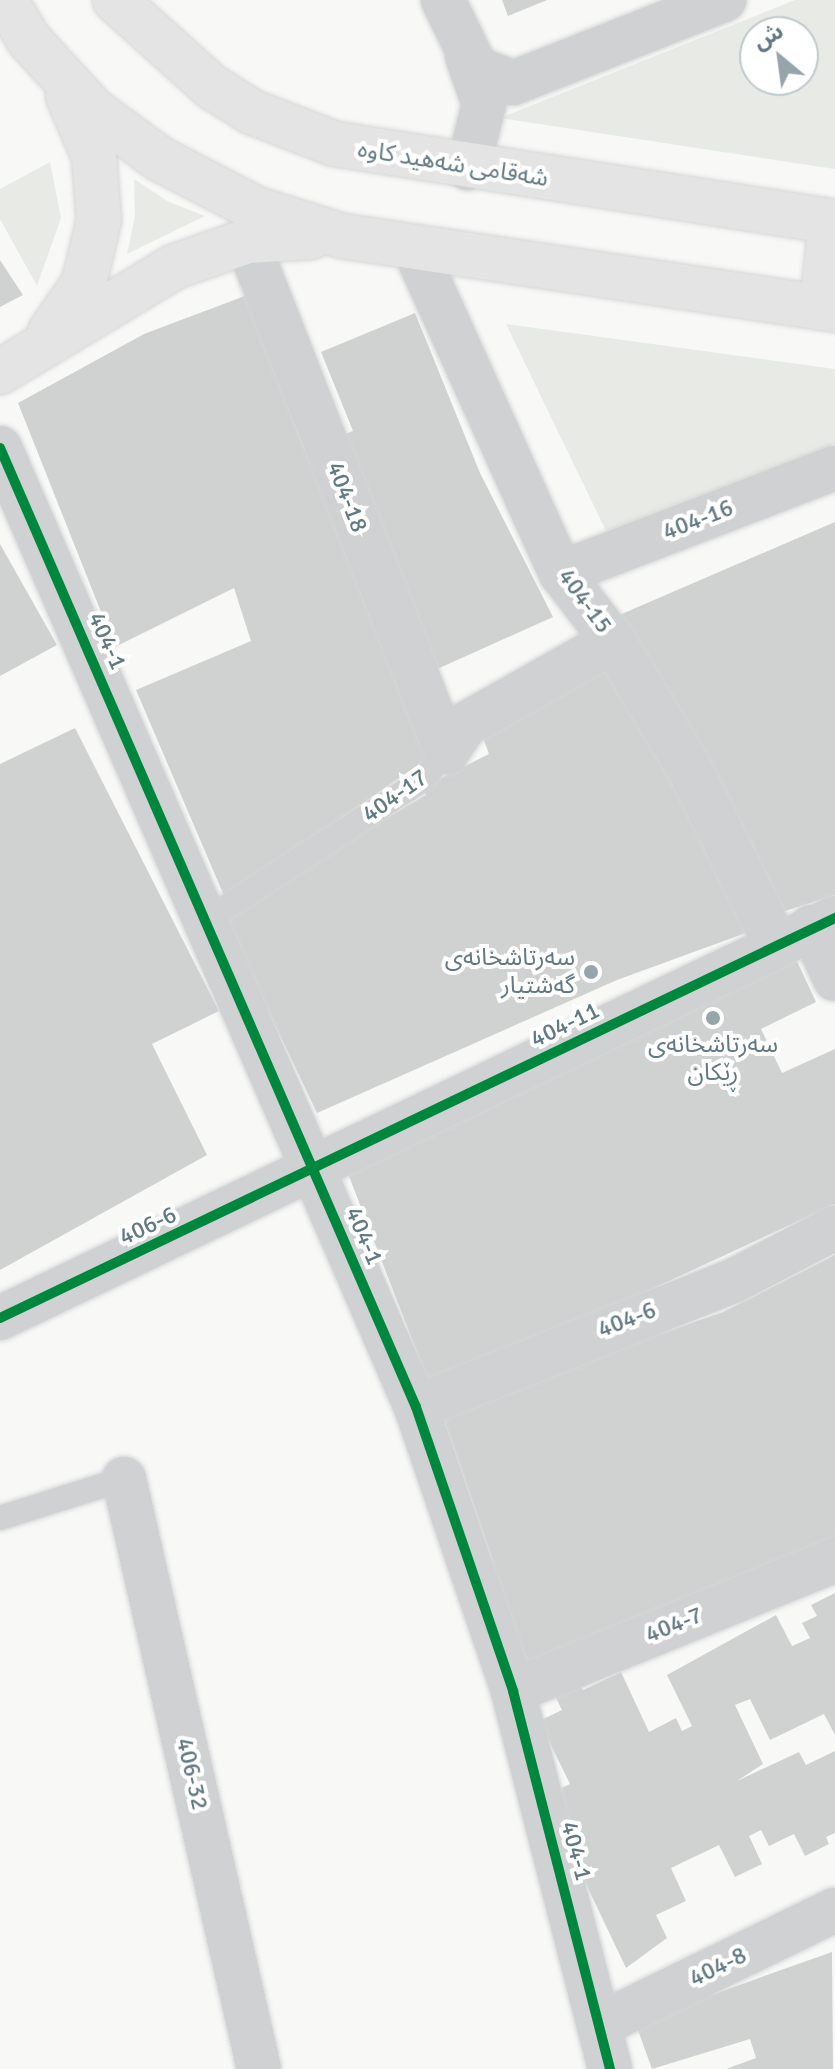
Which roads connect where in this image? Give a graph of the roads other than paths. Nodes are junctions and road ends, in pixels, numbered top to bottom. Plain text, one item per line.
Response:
1 (5, 0) edge
2 (115, 0) edge
3 (443, 0) edge
4 (724, 0) edge
5 (467, 56) junction
6 (55, 72) junction
7 (468, 168) junction
8 (833, 222) edge
9 (342, 236) junction
10 (247, 241) junction
11 (414, 248) junction
12 (828, 309) edge
13 (36, 350) junction
14 (0, 372) edge
15 (0, 448) edge
16 (835, 468) edge
17 (561, 573) junction
18 (613, 641) junction
19 (447, 752) junction
20 (208, 919) junction
21 (807, 930) edge
22 (835, 979) edge
23 (313, 1169) junction
24 (835, 1228) edge
25 (2, 1314) edge
26 (416, 1407) junction
27 (124, 1479) joint
28 (0, 1518) edge
29 (835, 1560) edge
30 (513, 1691) junction
31 (832, 1920) edge
32 (601, 2024) junction
33 (259, 2069) edge
34 (610, 2069) edge

1 - 6 main road
2 - 7 main road, شەقامی شەهید کاوە
3 - 5 street
4 - 5 street
5 - 7 street
6 - 9 main road
6 - 13 main road
7 - 8 main road, شەقامی شەهید کاوە
8 - 12 main road
9 - 10 main road
9 - 11 main road
10 - 13 main road
10 - 19 street, 404-18
11 - 12 main road
11 - 17 street, 404-15
13 - 14 main road
15 - 20 street, 404-1
16 - 17 street, 404-16
17 - 18 street, 404-15
18 - 19 street, 404-17
18 - 21 street, 404-15
19 - 20 lane, 404-17
20 - 23 street, 404-1
21 - 22 street, 404-15
21 - 23 street, 404-11
23 - 25 street, 406-6
23 - 26 street, 404-1
24 - 26 street, 404-6
26 - 30 street, 404-1
27 - 28 lane
27 - 33 street, 406-32
29 - 30 street, 404-7
30 - 32 street, 404-1
31 - 32 street, 404-8
32 - 34 street, 404-1

